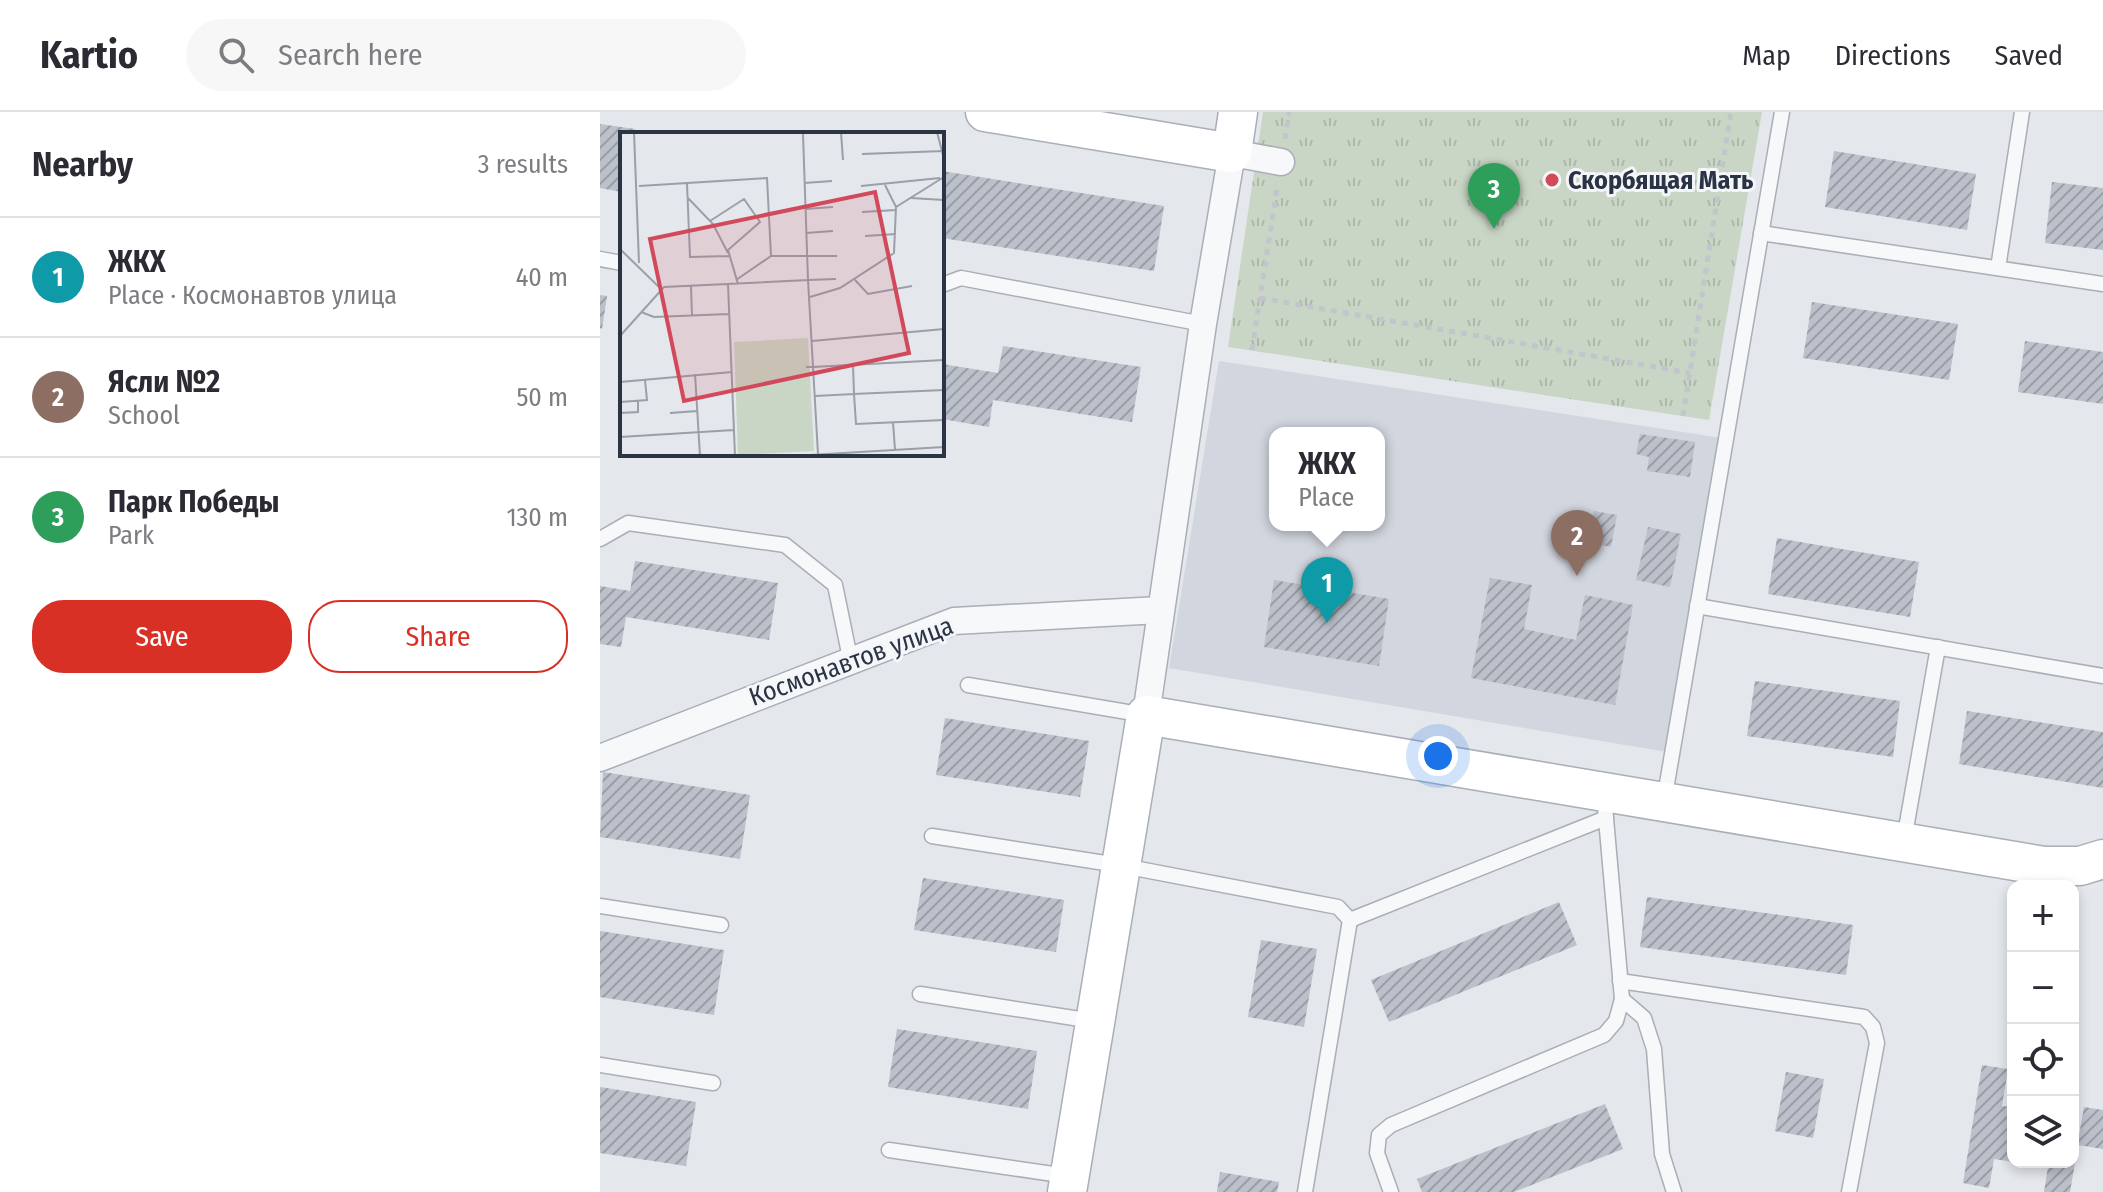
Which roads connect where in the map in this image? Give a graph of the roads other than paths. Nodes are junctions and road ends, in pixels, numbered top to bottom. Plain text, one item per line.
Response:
1 (985, 112) edge
2 (1238, 112) edge
3 (1782, 112) edge
4 (2022, 112) edge
5 (1232, 153) junction
6 (1281, 162) road end
7 (1761, 233) junction
8 (600, 259) edge
9 (620, 263) edge
10 (1998, 268) junction
11 (944, 284) edge
12 (2103, 284) edge
13 (1203, 324) junction
14 (600, 539) edge
15 (1697, 606) junction
16 (1160, 610) junction
17 (1938, 647) junction
18 (850, 658) junction
19 (2103, 676) edge
20 (968, 685) dead end
21 (1146, 715) junction
22 (600, 758) edge
23 (1664, 801) junction
24 (1605, 804) junction
25 (932, 836) dead end
26 (1904, 841) junction
27 (2102, 863) edge
28 (1118, 865) junction
29 (600, 906) edge
30 (1350, 920) junction
31 (721, 925) dead end
32 (1620, 981) junction
33 (920, 994) dead end
34 (1622, 999) junction
35 (1095, 1021) junction
36 (600, 1065) edge
37 (713, 1083) dead end
38 (889, 1150) dead end
39 (1068, 1184) edge
40 (1305, 1192) edge
41 (1391, 1192) edge
42 (1674, 1192) edge
43 (1849, 1192) edge

1 - 5 street
2 - 5 street
3 - 7 lane
4 - 10 lane
5 - 6 street
5 - 13 street
7 - 10 lane
7 - 15 lane
8 - 9 lane
10 - 12 lane
11 - 13 lane
13 - 16 street
14 - 18 lane
15 - 17 lane
15 - 23 lane
16 - 18 street, Космонавтов улица
16 - 21 street
17 - 19 lane
17 - 26 lane
18 - 22 street, Космонавтов улица
20 - 21 lane
21 - 24 street
21 - 28 street
23 - 24 street
23 - 26 street
24 - 30 lane
24 - 32 lane
25 - 28 lane
26 - 27 street
28 - 30 lane
28 - 35 street
29 - 31 lane
30 - 40 lane
32 - 34 lane
32 - 43 lane
33 - 35 lane
34 - 41 lane
34 - 42 lane
35 - 39 street
36 - 37 lane
38 - 39 lane

